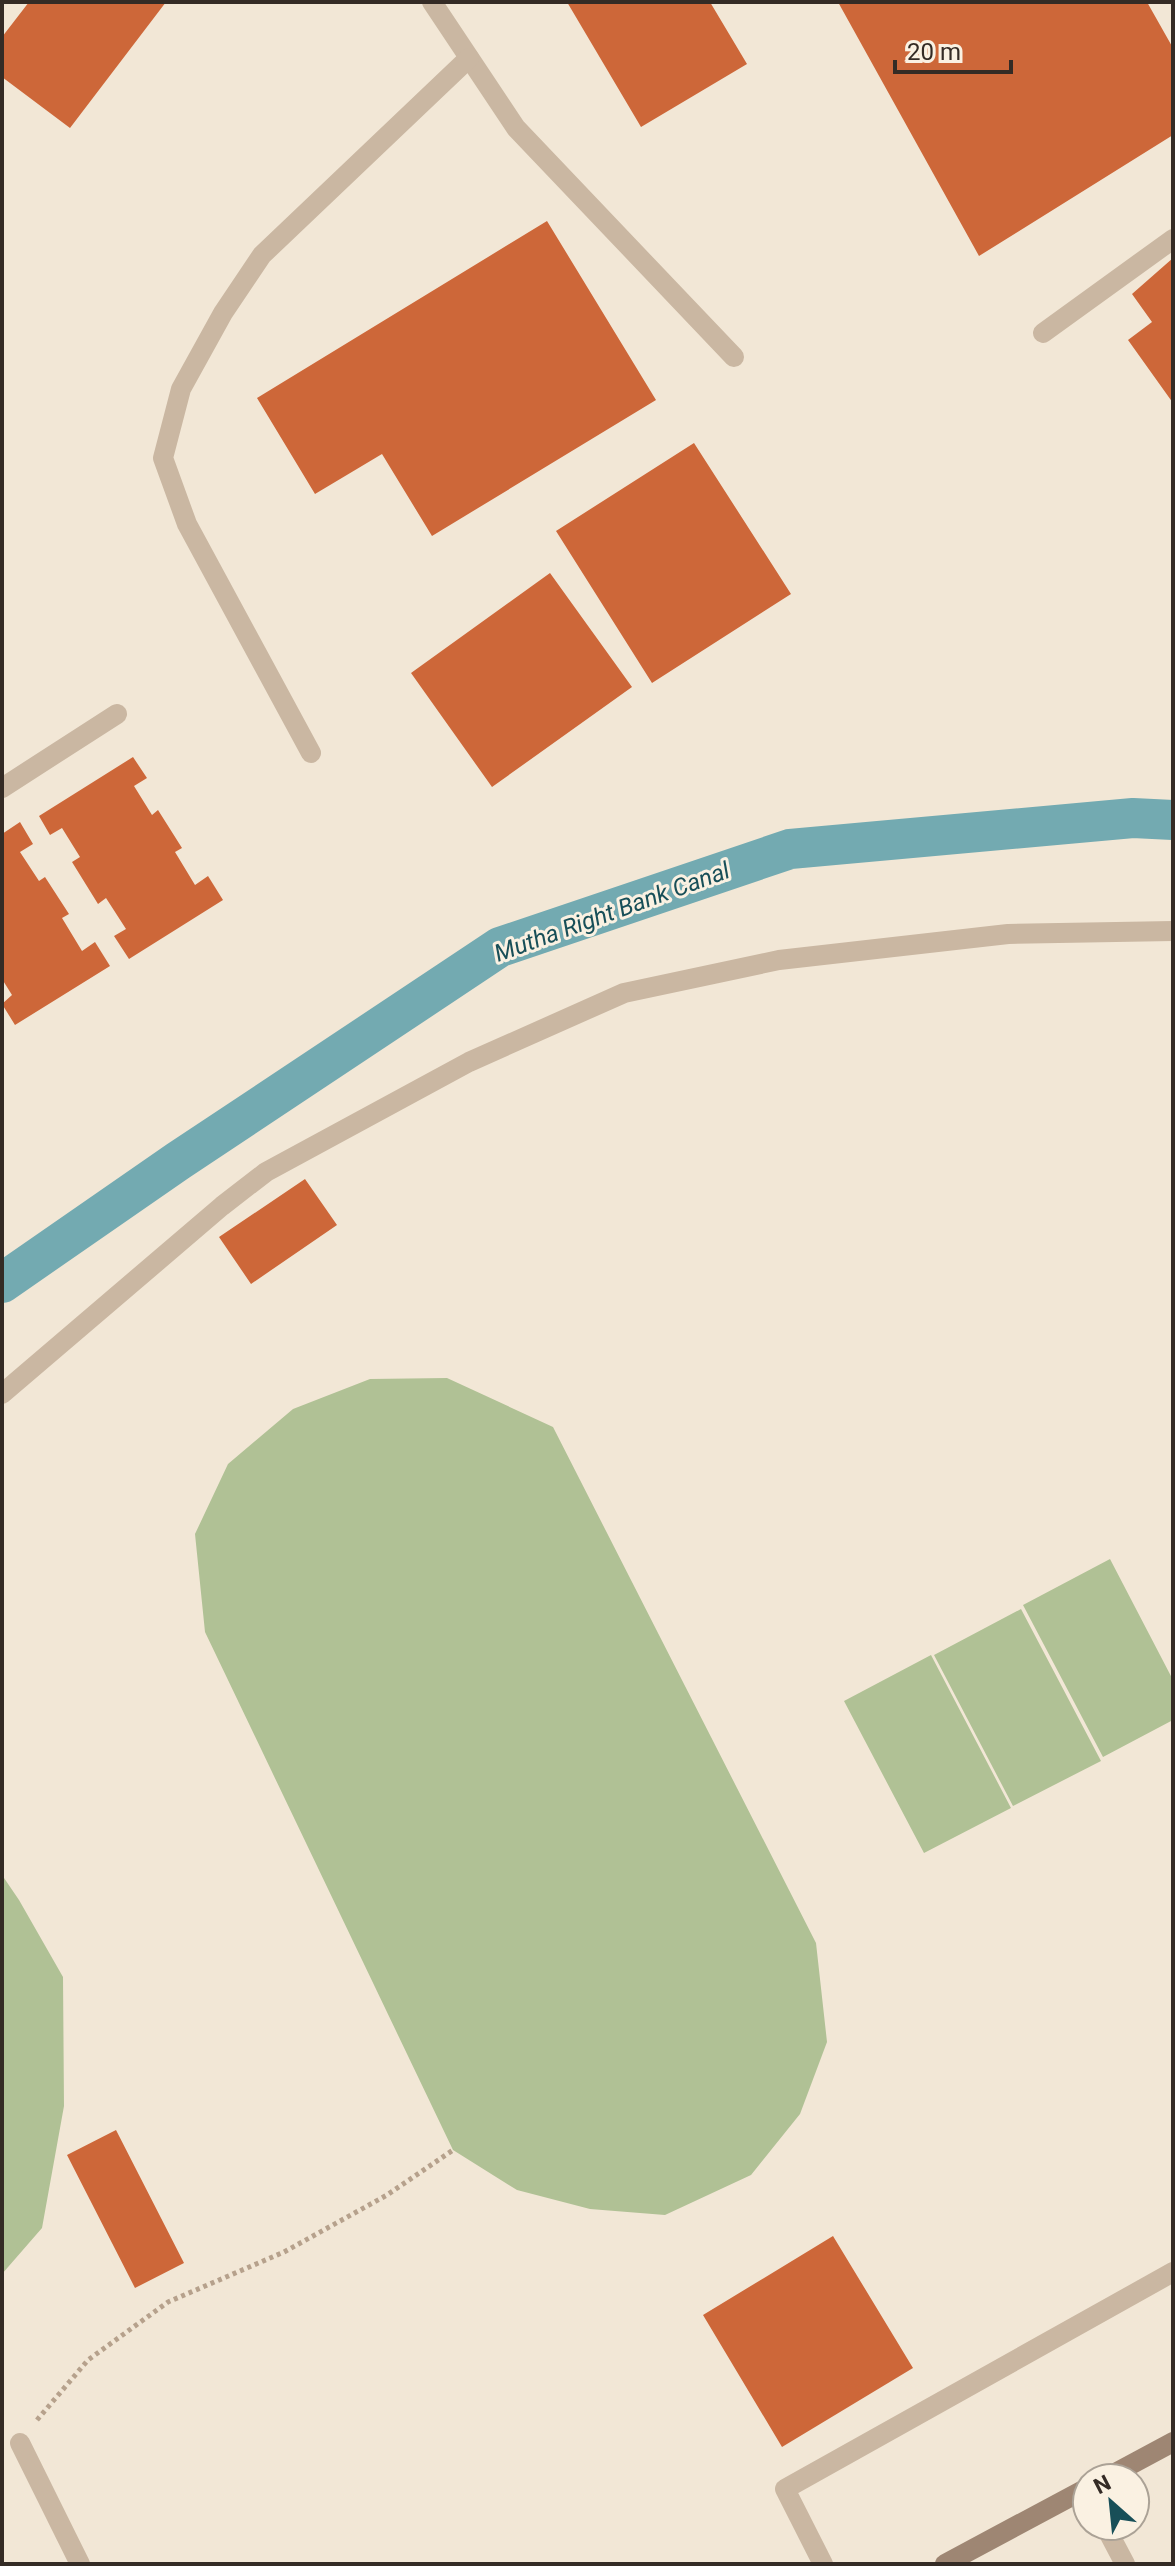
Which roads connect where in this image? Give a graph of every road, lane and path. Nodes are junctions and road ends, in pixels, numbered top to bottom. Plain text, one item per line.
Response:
1 (432, 2) edge
2 (469, 58) junction
3 (1173, 239) edge
4 (1043, 333) dead end
5 (734, 357) dead end
6 (117, 714) dead end
7 (311, 753) dead end
8 (2, 788) edge
9 (1173, 931) edge
10 (2, 1394) edge
11 (453, 2150) dead end
12 (1173, 2272) edge
13 (1173, 2442) edge
14 (20, 2443) joint
15 (1136, 2462) edge
16 (1071, 2497) edge
17 (1113, 2542) edge
18 (80, 2564) edge
19 (823, 2564) edge
20 (945, 2564) edge
21 (1125, 2564) edge

1 - 2 street
2 - 5 street
2 - 7 street
3 - 4 street
6 - 8 street
9 - 10 street
11 - 14 path
12 - 19 street
13 - 15 main road
14 - 18 street
16 - 20 main road
17 - 21 street

